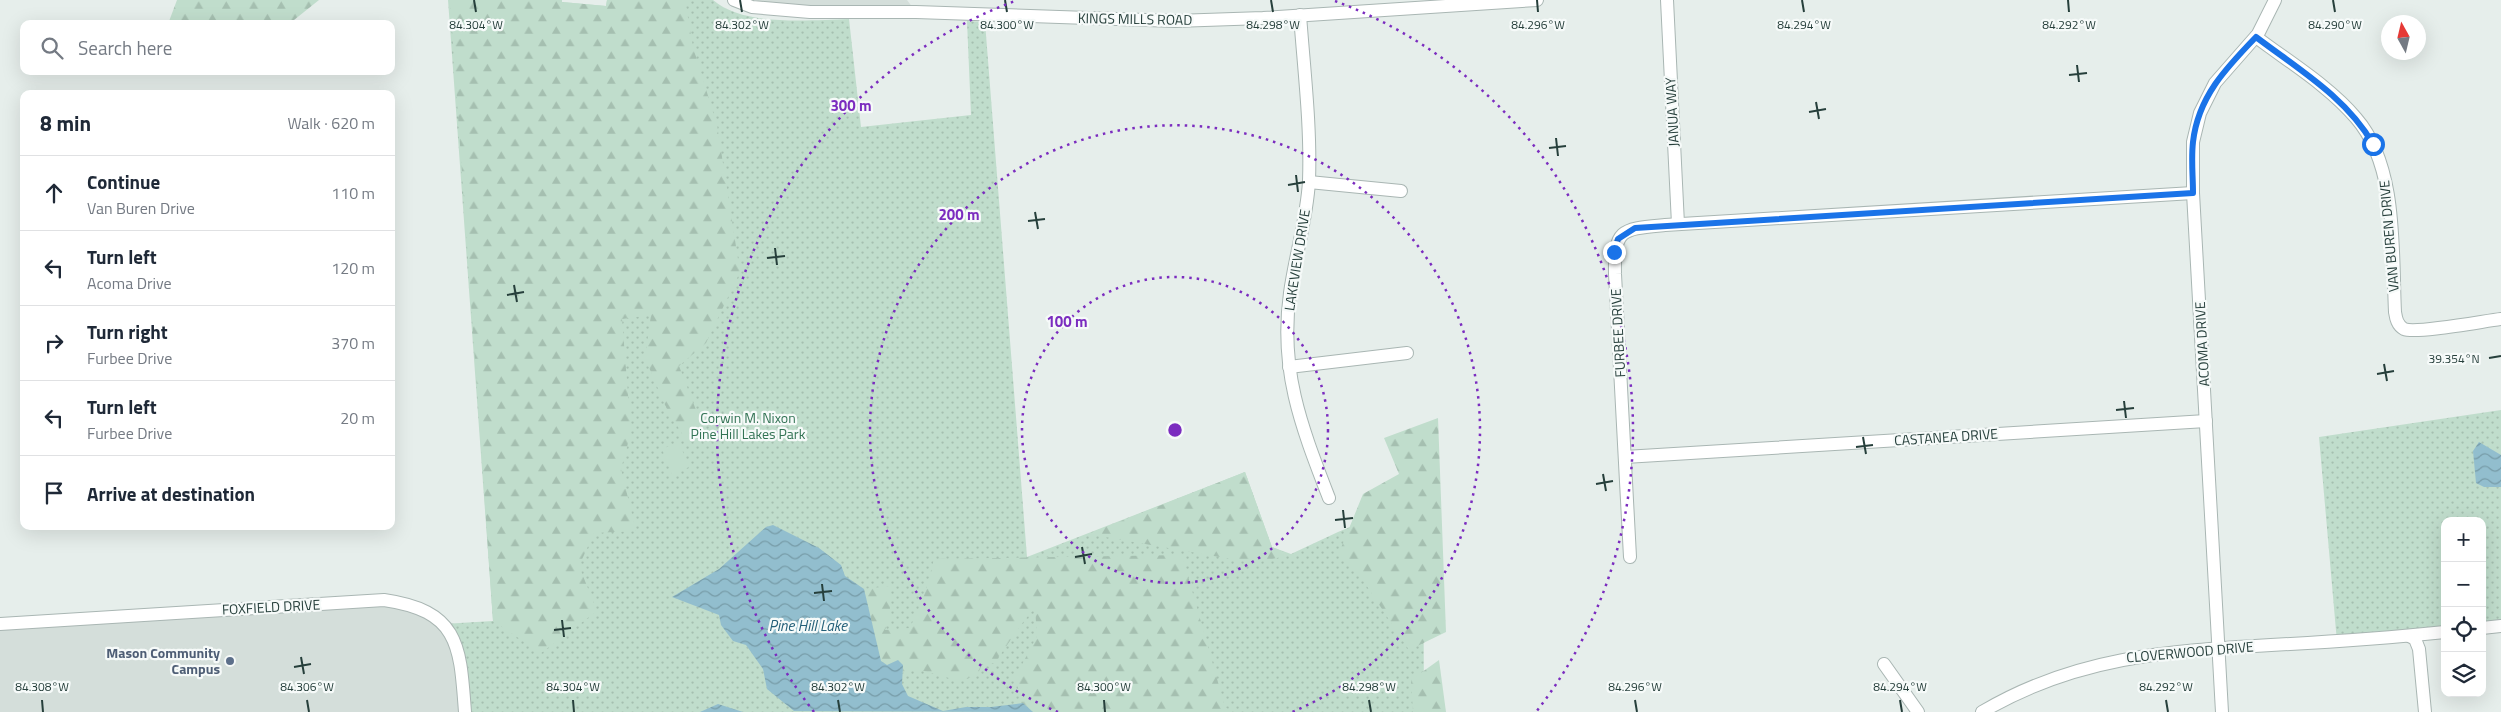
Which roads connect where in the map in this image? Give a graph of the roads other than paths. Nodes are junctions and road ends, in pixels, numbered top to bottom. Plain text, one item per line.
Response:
1 (734, 0) edge
2 (1537, 0) edge
3 (1667, 0) edge
4 (2275, 0) edge
5 (1349, 6) edge
6 (1300, 15) junction
7 (2256, 37) junction
8 (1308, 182) junction
9 (1401, 191) dead end
10 (2193, 193) junction
11 (1678, 224) junction
12 (2501, 319) edge
13 (1407, 353) dead end
14 (1289, 367) junction
15 (2206, 421) junction
16 (1625, 457) junction
17 (1330, 498) dead end
18 (1630, 557) dead end
19 (0, 624) edge
20 (2501, 626) edge
21 (2486, 628) edge
22 (2441, 632) edge
23 (2409, 636) junction
24 (2219, 648) junction
25 (1884, 664) dead end
26 (465, 712) edge
27 (1918, 712) edge
28 (1982, 712) edge
29 (2222, 712) edge
30 (2426, 712) edge

1 - 6 street, KINGS MILLS ROAD
2 - 5 street, KINGS MILLS ROAD
3 - 11 street, JANUA WAY
4 - 7 street, ACOMA DRIVE
5 - 6 street, KINGS MILLS ROAD
6 - 8 street, LAKEVIEW DRIVE
7 - 10 street, ACOMA DRIVE
7 - 12 street, VAN BUREN DRIVE
8 - 9 street
8 - 14 street, LAKEVIEW DRIVE
10 - 11 street, FURBEE DRIVE
10 - 15 street, ACOMA DRIVE
11 - 16 street, FURBEE DRIVE
13 - 14 street
14 - 17 street, LAKEVIEW DRIVE
15 - 16 street, CASTANEA DRIVE
15 - 24 street, ACOMA DRIVE
16 - 18 street, FURBEE DRIVE
19 - 26 street, FOXFIELD DRIVE
20 - 21 street
22 - 23 street, CLOVERWOOD DRIVE
23 - 24 street, CLOVERWOOD DRIVE
23 - 30 street
24 - 28 street, CLOVERWOOD DRIVE
24 - 29 street, ACOMA DRIVE
25 - 27 street

